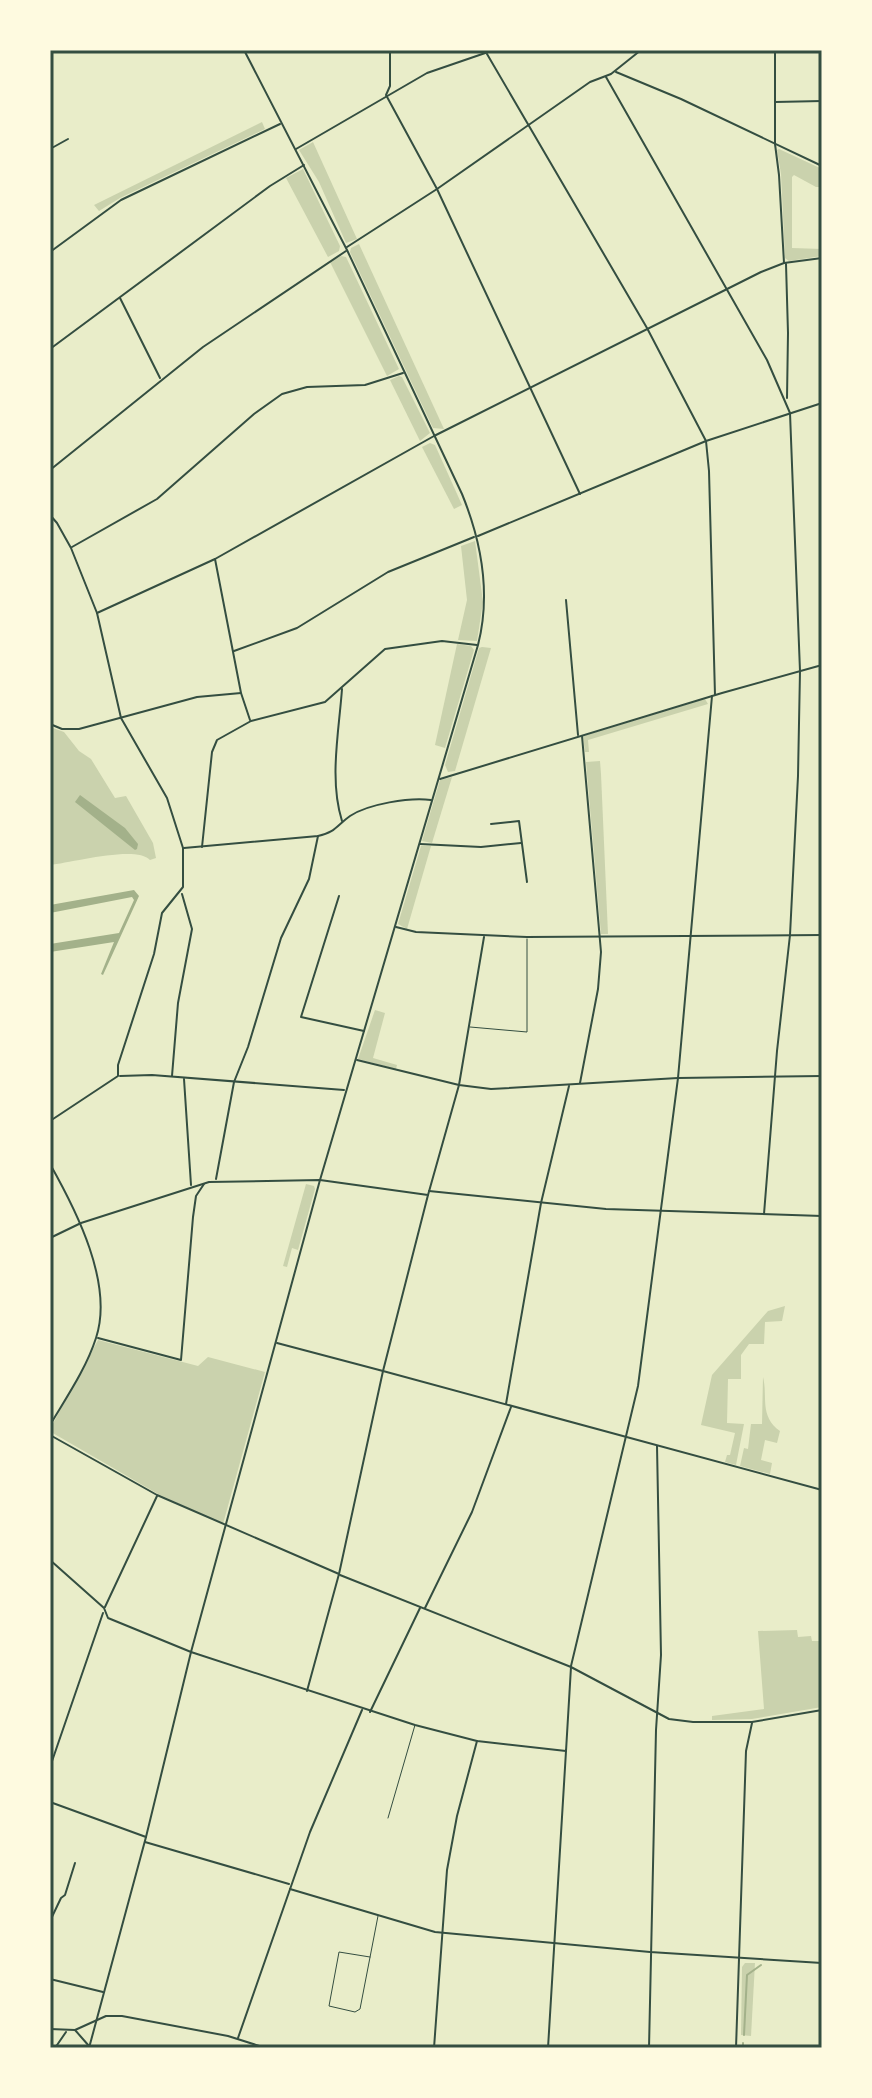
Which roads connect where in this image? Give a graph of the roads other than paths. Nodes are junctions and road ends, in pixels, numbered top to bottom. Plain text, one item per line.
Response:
1 (244, 50) edge
2 (390, 50) edge
3 (494, 50) edge
4 (641, 50) edge
5 (775, 50) edge
6 (487, 54) junction
7 (614, 71) junction
8 (606, 77) junction
9 (386, 95) junction
10 (822, 101) edge
11 (775, 102) junction
12 (281, 123) junction
13 (528, 125) junction
14 (68, 139) dead end
15 (775, 144) junction
16 (50, 149) edge
17 (295, 150) junction
18 (304, 165) junction
19 (822, 166) edge
20 (437, 189) junction
21 (346, 249) junction
22 (50, 252) edge
23 (822, 258) edge
24 (785, 263) junction
25 (728, 288) junction
26 (119, 298) junction
27 (647, 328) junction
28 (50, 349) edge
29 (404, 372) junction
30 (161, 379) junction
31 (531, 387) junction
32 (786, 401) junction
33 (822, 403) edge
34 (790, 413) junction
35 (434, 436) junction
36 (706, 441) junction
37 (50, 470) edge
38 (580, 494) junction
39 (50, 515) edge
40 (477, 536) junction
41 (71, 548) junction
42 (215, 559) junction
43 (566, 600) dead end
44 (97, 613) junction
45 (478, 645) junction
46 (234, 651) junction
47 (822, 665) edge
48 (800, 671) junction
49 (342, 689) junction
50 (241, 693) junction
51 (714, 695) junction
52 (121, 718) junction
53 (251, 721) junction
54 (50, 724) edge
55 (580, 736) junction
56 (438, 779) junction
57 (433, 800) junction
58 (342, 822) junction
59 (491, 824) dead end
60 (318, 836) junction
61 (521, 843) junction
62 (420, 844) junction
63 (202, 847) junction
64 (183, 848) junction
65 (527, 882) dead end
66 (181, 893) junction
67 (339, 896) dead end
68 (395, 927) junction
69 (790, 935) junction
70 (822, 935) edge
71 (484, 936) junction
72 (600, 936) junction
73 (692, 936) junction
74 (527, 937) junction
75 (470, 1027) junction
76 (364, 1031) junction
77 (356, 1060) junction
78 (118, 1076) junction
79 (172, 1076) junction
80 (822, 1076) edge
81 (184, 1078) junction
82 (678, 1078) junction
83 (777, 1078) junction
84 (234, 1082) junction
85 (579, 1084) junction
86 (459, 1085) junction
87 (570, 1085) junction
88 (347, 1090) junction
89 (50, 1121) edge
90 (50, 1164) edge
91 (320, 1180) junction
92 (216, 1181) junction
93 (204, 1183) junction
94 (191, 1186) junction
95 (429, 1193) junction
96 (541, 1203) junction
97 (662, 1211) junction
98 (764, 1214) junction
99 (822, 1216) edge
100 (81, 1223) junction
101 (50, 1238) edge
102 (96, 1338) junction
103 (276, 1343) junction
104 (383, 1371) junction
105 (506, 1404) junction
106 (511, 1406) junction
107 (52, 1420) edge
108 (50, 1425) edge
109 (50, 1435) edge
110 (625, 1437) junction
111 (657, 1445) junction
112 (822, 1490) edge
113 (157, 1495) junction
114 (225, 1527) junction
115 (50, 1560) edge
116 (339, 1574) junction
117 (104, 1608) junction
118 (423, 1608) junction
119 (191, 1652) junction
120 (571, 1667) junction
121 (307, 1691) junction
122 (362, 1710) junction
123 (822, 1710) edge
124 (370, 1712) junction
125 (658, 1715) junction
126 (752, 1722) junction
127 (415, 1725) junction
128 (477, 1741) junction
129 (566, 1751) junction
130 (50, 1767) edge
131 (50, 1802) edge
132 (388, 1818) dead end
133 (146, 1837) junction
134 (144, 1842) junction
135 (75, 1863) dead end
136 (291, 1887) junction
137 (378, 1916) junction
138 (50, 1921) edge
139 (441, 1933) junction
140 (555, 1943) junction
141 (650, 1952) junction
142 (370, 1957) junction
143 (740, 1959) junction
144 (822, 1963) edge
145 (50, 1979) edge
146 (104, 1992) junction
147 (96, 2021) junction
148 (50, 2029) edge
149 (75, 2030) junction
150 (66, 2031) junction
151 (238, 2038) junction
152 (252, 2043) junction
153 (55, 2048) edge
154 (89, 2048) edge
155 (252, 2048) edge
156 (266, 2048) edge
157 (434, 2048) edge
158 (548, 2048) edge
159 (649, 2048) edge
160 (736, 2048) edge

1 - 12 street
2 - 9 street
3 - 6 street
4 - 7 street
5 - 11 street
6 - 9 street
6 - 13 street
7 - 8 street
7 - 15 street
8 - 13 street
8 - 25 street
9 - 17 street
9 - 20 street
10 - 11 street
11 - 15 street
12 - 17 street
12 - 22 street
13 - 20 street
13 - 27 street
14 - 16 street
15 - 19 street
15 - 24 street
17 - 18 street
18 - 21 street
18 - 26 street
20 - 21 street
20 - 31 street
21 - 29 street
21 - 30 street
23 - 24 street
24 - 25 street
24 - 32 street
25 - 27 street
25 - 32 street
26 - 28 street
26 - 30 street
27 - 31 street
27 - 36 street
29 - 35 street
29 - 41 street
30 - 37 street
31 - 35 street
31 - 38 street
32 - 34 street
33 - 34 street
34 - 36 street
34 - 48 street
35 - 40 street
35 - 42 street
36 - 38 street
36 - 51 street
38 - 40 street
39 - 41 street
40 - 45 street
40 - 46 street
41 - 44 street
42 - 44 street
42 - 46 street
43 - 55 street
44 - 52 street
45 - 49 street
45 - 56 street
46 - 50 street
47 - 48 street
48 - 51 street
48 - 69 street
49 - 53 street
49 - 58 street
50 - 52 street
50 - 53 street
51 - 55 street
51 - 73 street
52 - 54 street
52 - 64 street
53 - 63 street
55 - 56 street
55 - 72 street
56 - 57 street
57 - 58 street
57 - 62 street
58 - 60 street
59 - 61 street
60 - 63 street
60 - 84 street
61 - 62 street
61 - 65 street
62 - 68 street
63 - 64 street
64 - 66 street
66 - 78 street
66 - 79 street
67 - 76 street
68 - 71 street
68 - 76 street
69 - 70 street
69 - 73 street
69 - 83 street
71 - 74 street
71 - 75 street
72 - 73 street
72 - 74 street
72 - 85 street
73 - 82 street
74 - 75 lane
75 - 86 street
76 - 77 street
77 - 86 street
77 - 88 street
78 - 79 street
78 - 89 street
79 - 81 street
80 - 83 street
81 - 84 street
81 - 94 street
82 - 83 street
82 - 85 street
82 - 97 street
83 - 98 street
84 - 88 street
84 - 92 street
85 - 87 street
86 - 87 street
86 - 95 street
87 - 96 street
88 - 91 street
90 - 100 street
91 - 92 street
91 - 95 street
91 - 103 street
92 - 93 street
93 - 94 street
93 - 102 street
94 - 100 street
95 - 96 street
95 - 104 street
96 - 97 street
96 - 105 street
97 - 98 street
97 - 110 street
98 - 99 street
100 - 101 street
100 - 102 street
102 - 107 street
103 - 104 street
103 - 114 street
104 - 105 street
104 - 116 street
105 - 106 street
106 - 110 street
106 - 118 street
107 - 108 street
109 - 113 street
110 - 111 street
110 - 120 street
111 - 112 street
111 - 125 street
113 - 114 street
113 - 117 street
114 - 116 street
114 - 119 street
115 - 117 street
116 - 118 street
116 - 121 street
117 - 119 street
117 - 130 street
118 - 120 street
118 - 124 street
119 - 121 street
119 - 133 street
120 - 125 street
120 - 129 street
121 - 122 street
122 - 124 street
122 - 136 street
123 - 126 street
124 - 127 street
125 - 126 street
125 - 141 street
126 - 143 street
127 - 128 street
127 - 132 lane
128 - 129 street
128 - 139 street
129 - 140 street
131 - 133 street
133 - 134 street
134 - 136 street
134 - 146 street
135 - 138 street
136 - 137 street
136 - 151 street
137 - 139 street
137 - 142 lane
139 - 140 street
139 - 157 street
140 - 141 street
140 - 158 street
141 - 143 street
141 - 159 street
142 - 142 lane
143 - 144 street
143 - 160 street
145 - 146 street
146 - 147 street
147 - 149 street
147 - 151 street
147 - 154 street
148 - 150 street
149 - 150 street
149 - 154 street
150 - 153 street
151 - 152 street
152 - 155 street
152 - 156 street

